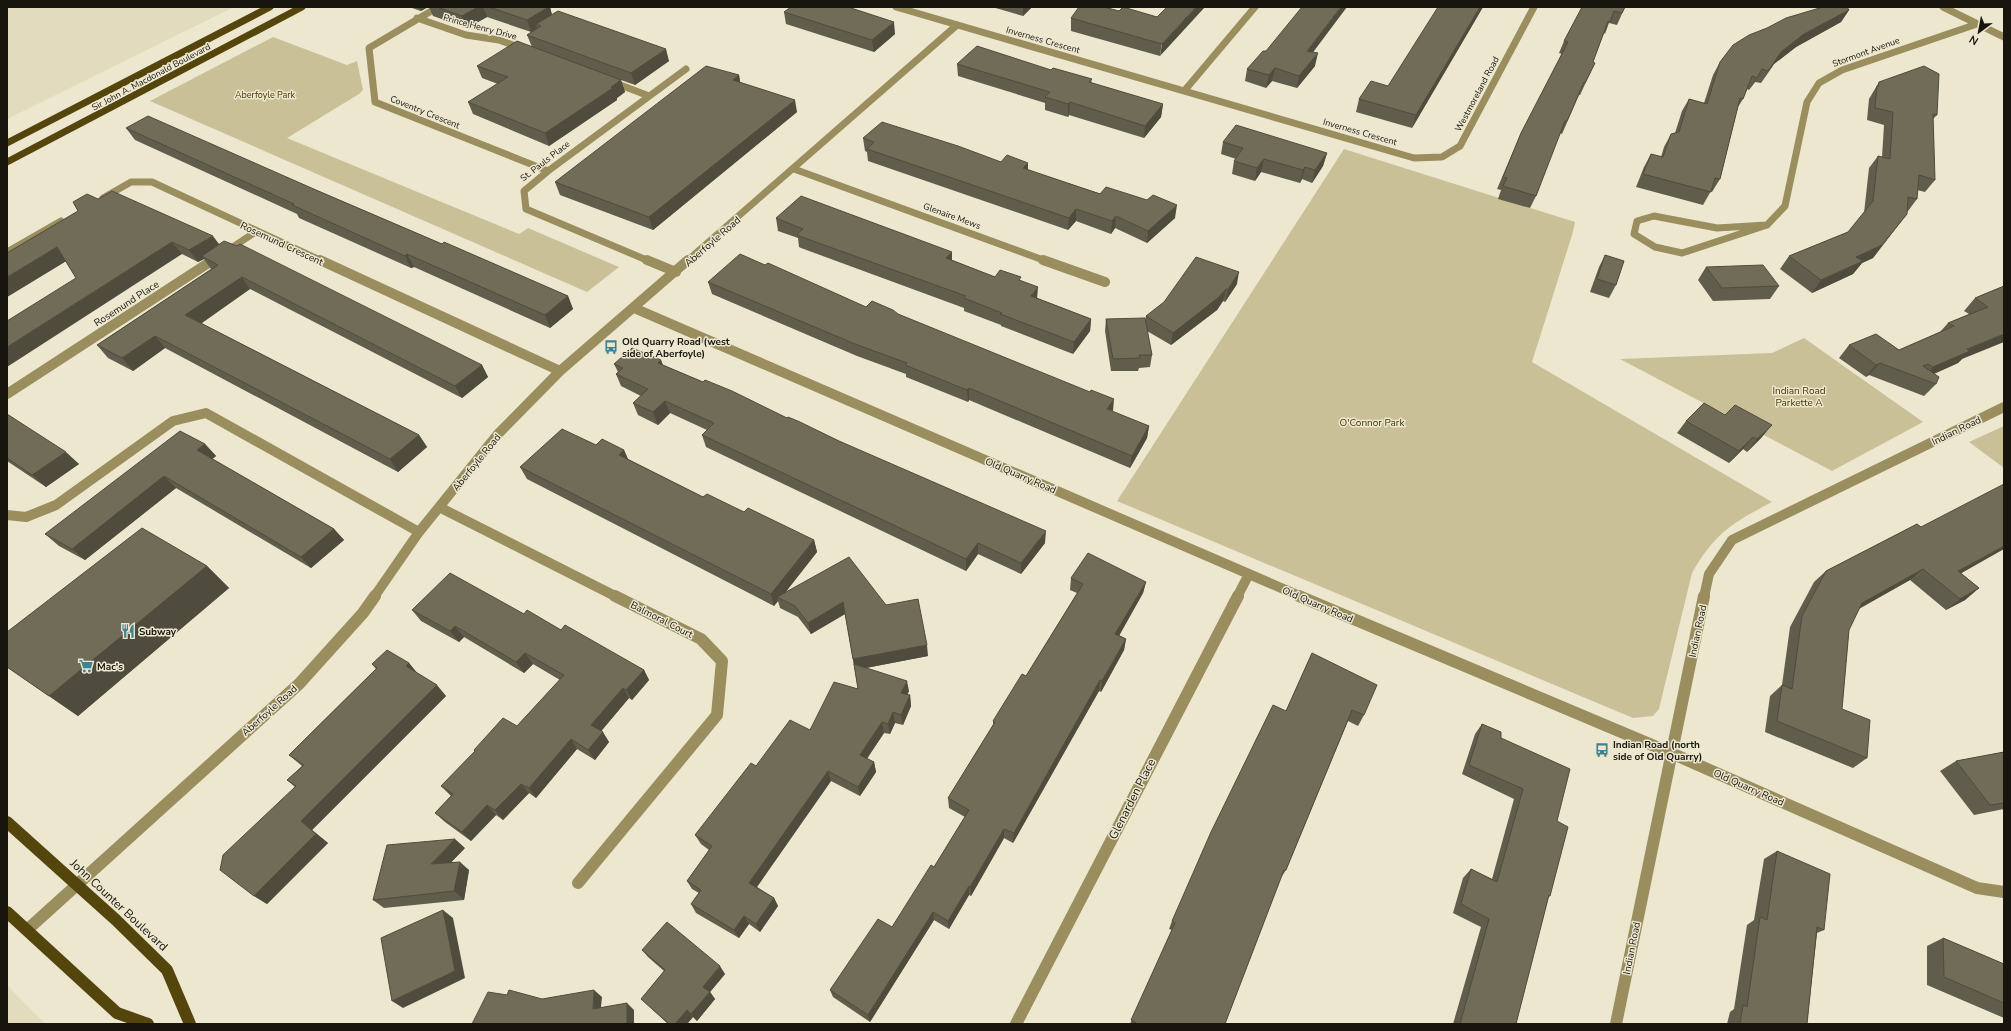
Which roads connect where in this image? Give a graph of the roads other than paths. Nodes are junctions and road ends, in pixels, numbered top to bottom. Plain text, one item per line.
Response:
1 (270, 7) edge
2 (302, 7) edge
3 (438, 7) edge
4 (896, 7) edge
5 (1255, 7) edge
6 (1534, 7) edge
7 (1943, 7) edge
8 (417, 18) junction
9 (1977, 24) junction
10 (957, 25) junction
11 (2004, 37) edge
12 (528, 50) edge
13 (686, 69) dead end
14 (600, 77) edge
15 (1185, 90) junction
16 (649, 96) junction
17 (7, 142) edge
18 (1414, 158) joint
19 (7, 162) edge
20 (794, 169) junction
21 (548, 171) junction
22 (96, 202) edge
23 (69, 217) edge
24 (1767, 225) junction
25 (257, 232) junction
26 (7, 252) edge
27 (676, 272) junction
28 (1105, 282) dead end
29 (634, 308) junction
30 (560, 371) junction
31 (7, 394) edge
32 (2004, 407) edge
33 (439, 507) junction
34 (7, 515) edge
35 (419, 532) junction
36 (1249, 574) junction
37 (1671, 752) junction
38 (7, 822) edge
39 (578, 883) dead end
40 (77, 884) junction
41 (2004, 892) edge
42 (7, 912) edge
43 (27, 930) junction
44 (148, 1024) edge
45 (190, 1024) edge
46 (1016, 1024) edge
47 (1616, 1024) edge

1 - 17 main road, Sir John A. Macdonald Boulevard
2 - 19 main road, Sir John A. Macdonald Boulevard
3 - 8 street, Coventry Crescent
4 - 10 street, Inverness Crescent
5 - 15 street
6 - 18 street, Westmoreland Road
7 - 9 street
8 - 12 street, Prince Henry Drive
8 - 21 street, Coventry Crescent
9 - 11 street
9 - 24 street, Stormont Avenue
10 - 15 street, Inverness Crescent
10 - 20 street, Aberfoyle Road
13 - 16 street, St. Pauls Place
14 - 16 street
15 - 18 street, Inverness Crescent
16 - 21 street, St. Pauls Place
20 - 27 street, Aberfoyle Road
20 - 28 street, Glenaire Mews
21 - 27 street, St. Pauls Place
22 - 25 street, Rosemund Crescent
23 - 26 street
24 - 24 street, Stormont Avenue
25 - 30 street, Rosemund Crescent
25 - 31 street, Rosemund Place
27 - 29 street, Aberfoyle Road
29 - 30 street, Aberfoyle Road
29 - 36 street, Old Quarry Road
30 - 33 street, Aberfoyle Road
32 - 37 street, Indian Road
33 - 35 street, Aberfoyle Road
33 - 39 street, Balmoral Court
34 - 35 street
35 - 40 street, Aberfoyle Road
36 - 37 street, Old Quarry Road
36 - 46 street, Glenarden Place
37 - 41 street, Old Quarry Road
37 - 47 street, Indian Road
38 - 40 main road, John Counter Boulevard
40 - 43 street, Aberfoyle Road
40 - 45 main road, John Counter Boulevard
42 - 43 main road
43 - 44 main road

